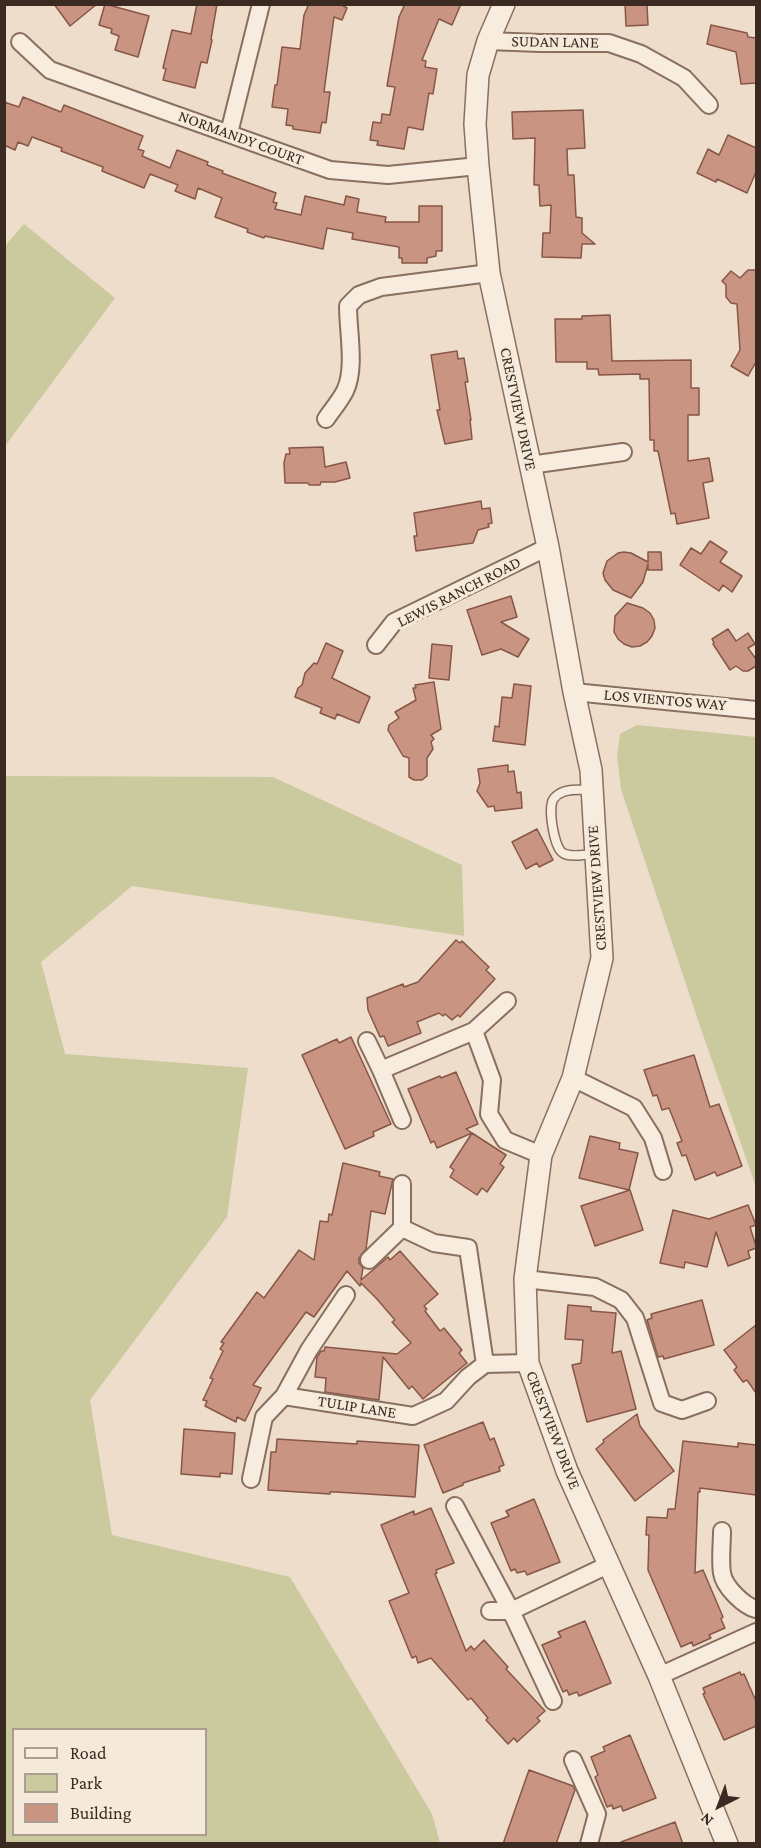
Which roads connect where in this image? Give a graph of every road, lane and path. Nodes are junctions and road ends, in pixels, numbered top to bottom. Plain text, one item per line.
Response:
1 (261, 4) edge
2 (504, 4) edge
3 (488, 41) junction
4 (20, 42) dead end
5 (709, 105) dead end
6 (230, 133) junction
7 (478, 166) junction
8 (489, 273) junction
9 (326, 419) dead end
10 (623, 452) dead end
11 (530, 465) junction
12 (548, 547) junction
13 (376, 645) dead end
14 (574, 692) junction
15 (756, 710) edge
16 (591, 790) junction
17 (596, 854) junction
18 (507, 1000) dead end
19 (474, 1031) junction
20 (367, 1041) dead end
21 (381, 1070) junction
22 (573, 1078) junction
23 (402, 1120) dead end
24 (541, 1155) junction
25 (663, 1171) dead end
26 (402, 1184) dead end
27 (402, 1228) junction
28 (369, 1260) dead end
29 (525, 1279) junction
30 (346, 1295) dead end
31 (528, 1363) junction
32 (485, 1364) junction
33 (284, 1396) junction
34 (707, 1401) dead end
35 (251, 1479) dead end
36 (455, 1506) dead end
37 (722, 1531) dead end
38 (610, 1564) junction
39 (756, 1609) edge
40 (490, 1611) dead end
41 (511, 1611) junction
42 (756, 1632) edge
43 (659, 1676) junction
44 (553, 1701) dead end
45 (573, 1760) dead end
46 (589, 1844) edge
47 (728, 1844) edge

1 - 6 street
2 - 3 street, CRESTVIEW DRIVE
3 - 5 street, SUDAN LANE
3 - 7 street, CRESTVIEW DRIVE
4 - 6 street, NORMANDY COURT
6 - 7 street, NORMANDY COURT
7 - 8 street, CRESTVIEW DRIVE
8 - 9 street
8 - 11 street, CRESTVIEW DRIVE
10 - 11 street
11 - 12 street, CRESTVIEW DRIVE
12 - 13 street, LEWIS RANCH ROAD
12 - 14 street, CRESTVIEW DRIVE
14 - 15 street, LOS VIENTOS WAY
14 - 16 street, CRESTVIEW DRIVE
16 - 17 street, CRESTVIEW DRIVE
16 - 17 lane
17 - 22 street, CRESTVIEW DRIVE
18 - 19 street
19 - 21 street
19 - 24 street
20 - 21 street
21 - 23 street
22 - 24 street, CRESTVIEW DRIVE
22 - 25 street
24 - 29 street, CRESTVIEW DRIVE
26 - 27 street
27 - 28 street
27 - 32 street
29 - 31 street, CRESTVIEW DRIVE
29 - 34 street
30 - 33 street
31 - 32 street
31 - 38 street, CRESTVIEW DRIVE
32 - 33 street, TULIP LANE
33 - 35 street
36 - 41 street
37 - 39 street
38 - 41 street
38 - 43 street, CRESTVIEW DRIVE
40 - 41 street
41 - 44 street
42 - 43 street
43 - 47 street, CRESTVIEW DRIVE
45 - 46 street

